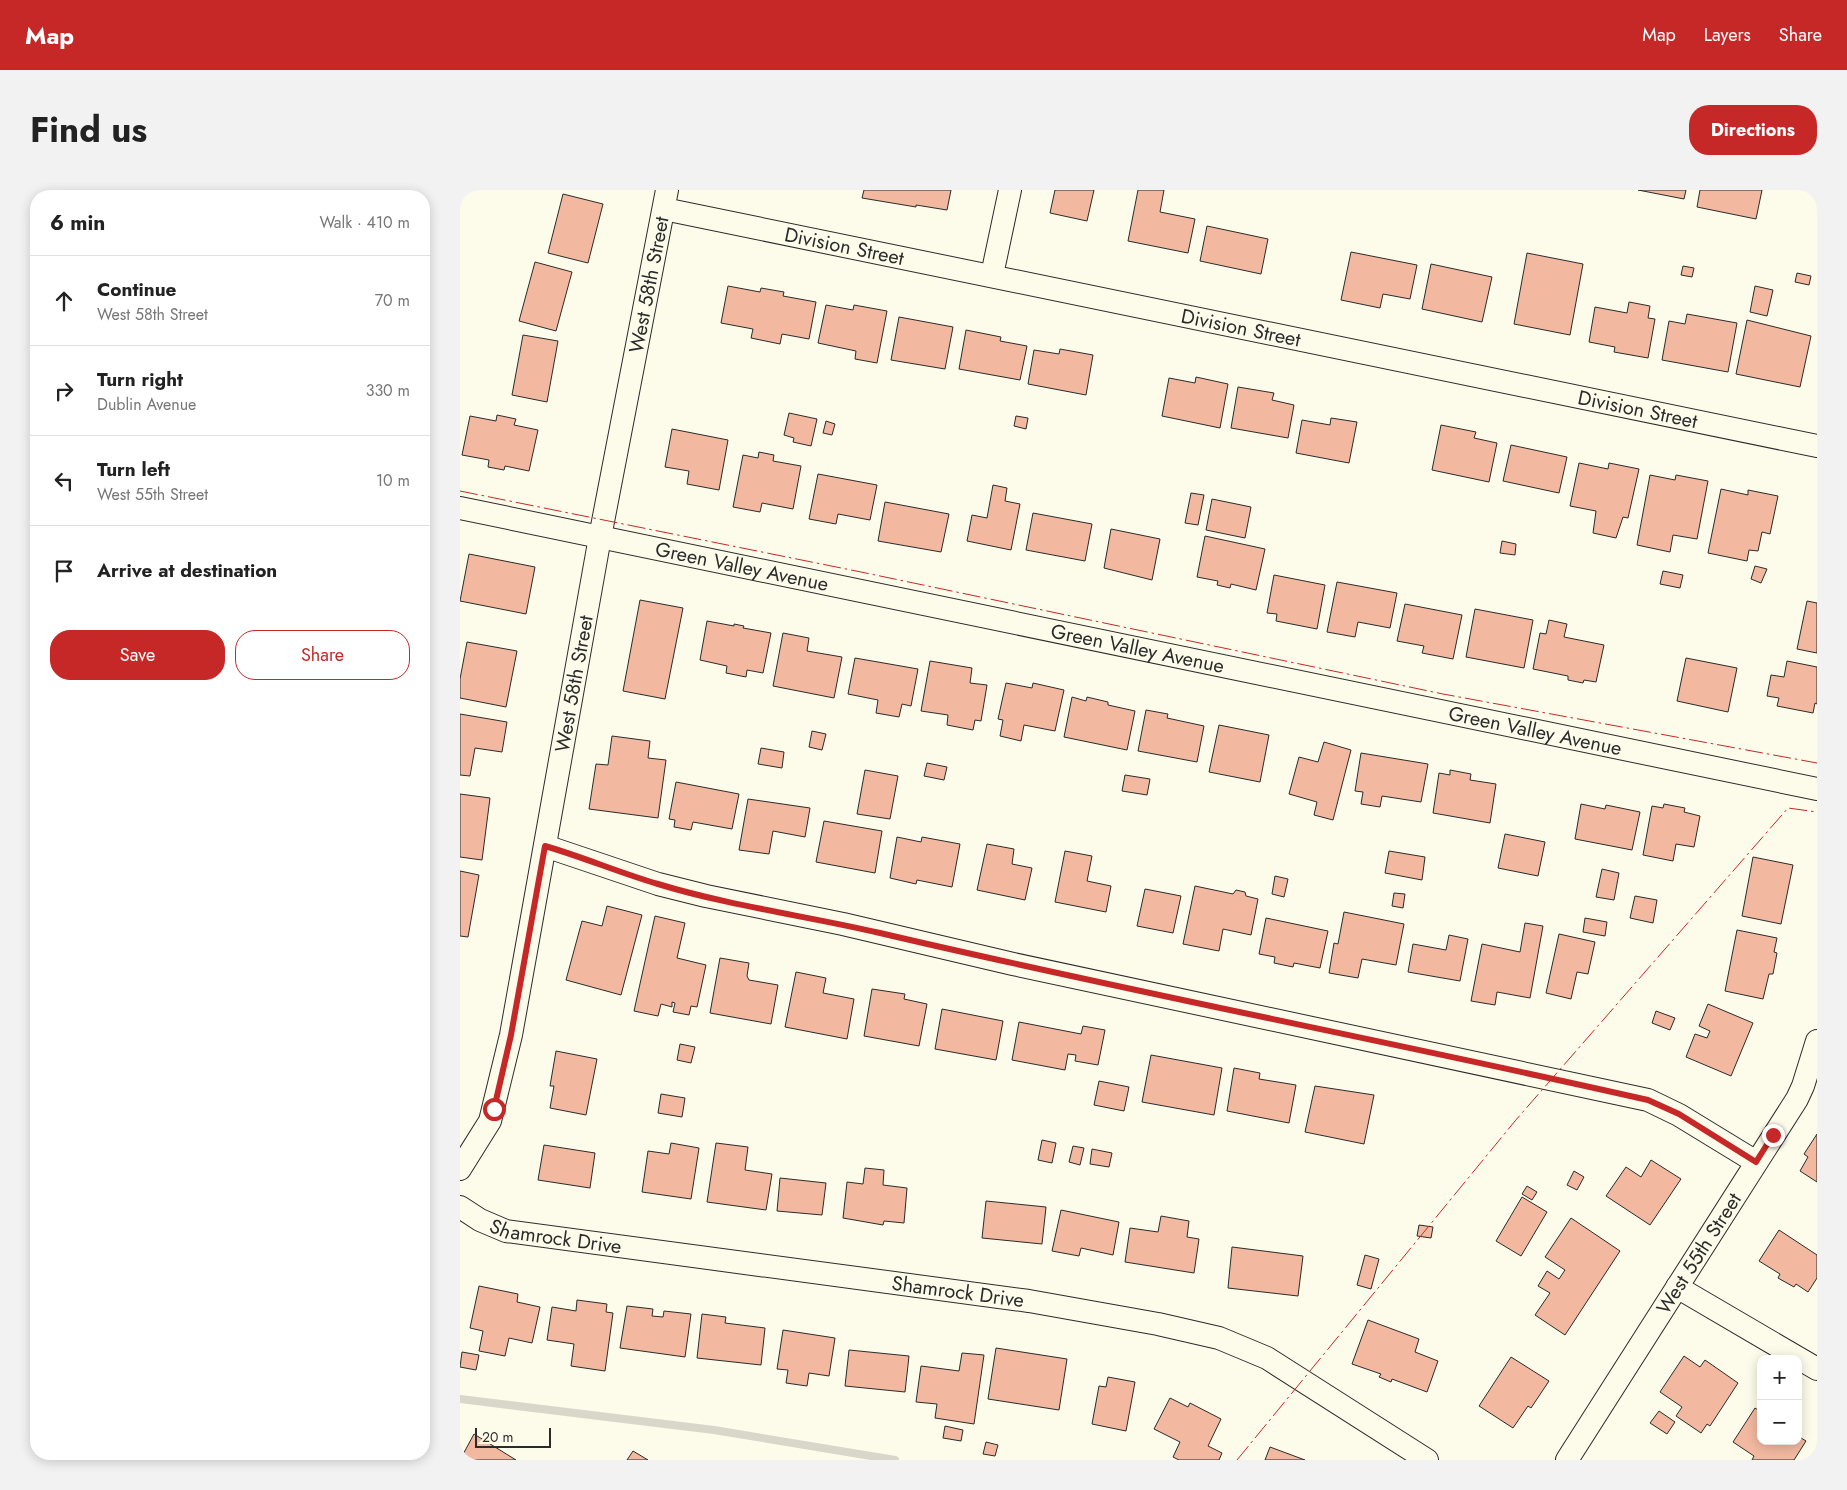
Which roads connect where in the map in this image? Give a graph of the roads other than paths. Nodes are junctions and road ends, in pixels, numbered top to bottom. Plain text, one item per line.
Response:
1 (1010, 190) edge
2 (666, 199) edge
3 (992, 275) junction
4 (1817, 446) edge
5 (460, 508) edge
6 (600, 537) junction
7 (1817, 789) edge
8 (545, 846) junction
9 (1817, 1042) edge
10 (1756, 1162) junction
11 (460, 1169) edge
12 (460, 1207) edge
13 (1677, 1286) junction
14 (1817, 1369) edge
15 (1427, 1460) edge
16 (1566, 1460) edge

1 - 3 street
2 - 3 street, Division Street
2 - 6 street, West 58th Street
3 - 4 street, Division Street
5 - 6 street, Green Valley Avenue
6 - 7 street, Green Valley Avenue
6 - 8 street, West 58th Street
8 - 10 street
8 - 11 street, West 58th Street
9 - 10 street, West 55th Street
10 - 13 street, West 55th Street
12 - 15 street, Shamrock Drive
13 - 14 street
13 - 16 street, West 55th Street

